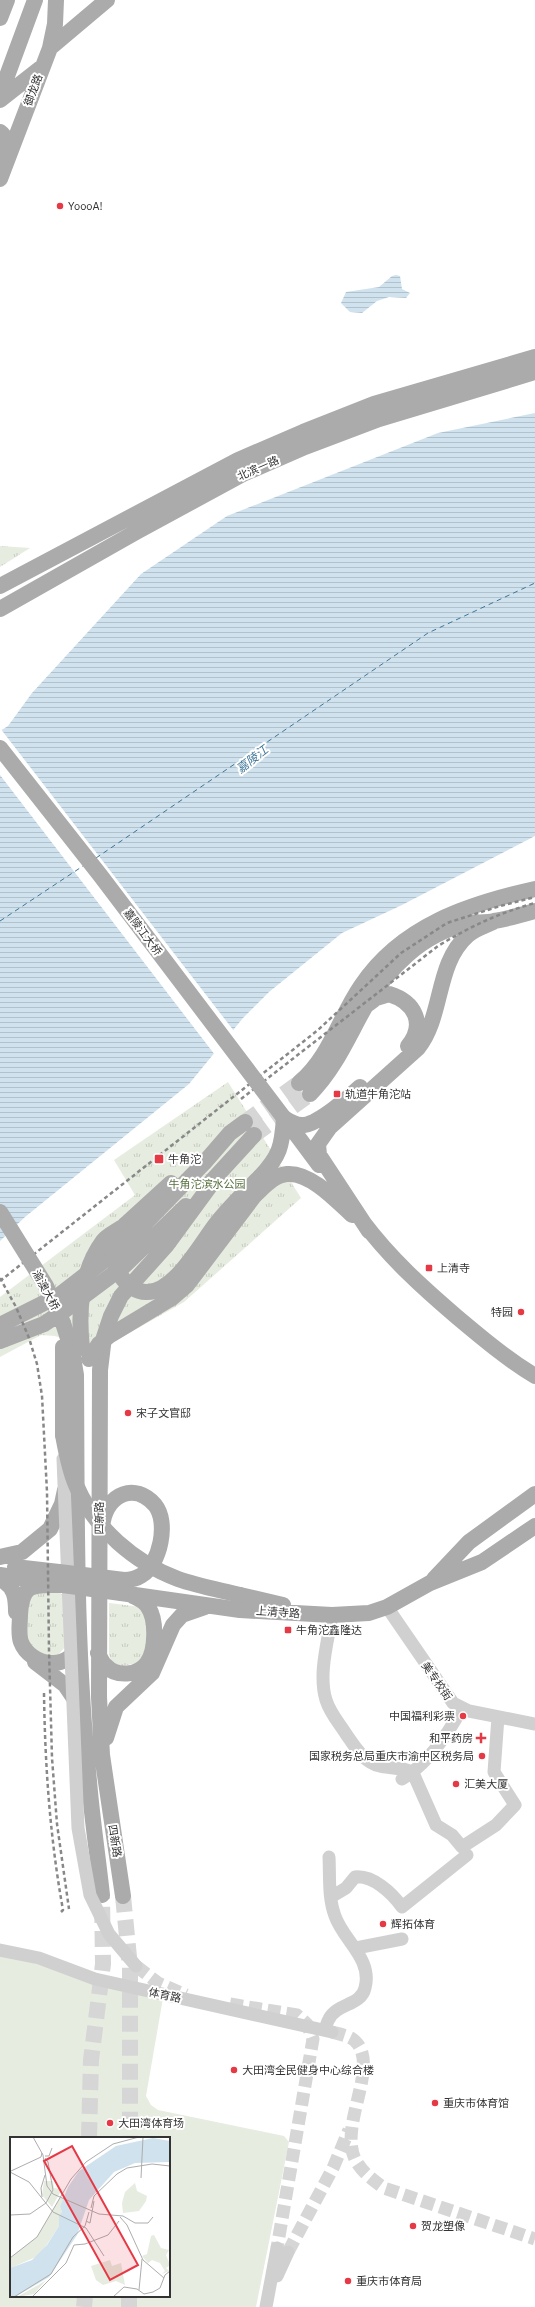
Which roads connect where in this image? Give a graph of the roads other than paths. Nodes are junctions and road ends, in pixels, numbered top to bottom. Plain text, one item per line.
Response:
1 (7, 0) edge
2 (35, 0) edge
3 (56, 0) edge
4 (107, 0) edge
5 (0, 18) edge
6 (50, 48) junction
7 (42, 67) junction
8 (0, 95) edge
9 (0, 100) edge
10 (0, 132) edge
11 (0, 158) edge
12 (0, 179) edge
13 (535, 357) edge
14 (535, 372) edge
15 (0, 586) edge
16 (0, 609) edge
17 (0, 748) edge
18 (535, 889) edge
19 (535, 911) edge
20 (493, 922) junction
21 (365, 1007) junction
22 (288, 1124) junction
23 (230, 1133) junction
24 (218, 1175) junction
25 (0, 1212) edge
26 (126, 1225) junction
27 (369, 1231) junction
28 (63, 1323) junction
29 (0, 1325) edge
30 (0, 1341) edge
31 (85, 1354) junction
32 (515, 1364) junction
33 (79, 1375) junction
34 (535, 1376) edge
35 (535, 1386) edge
36 (69, 1435) junction
37 (535, 1494) edge
38 (535, 1507) edge
39 (535, 1526) edge
40 (99, 1540) junction
41 (0, 1557) edge
42 (0, 1565) edge
43 (0, 1575) edge
44 (0, 1579) edge
45 (61, 1579) junction
46 (430, 1583) junction
47 (124, 1589) junction
48 (212, 1606) junction
49 (387, 1607) junction
50 (326, 1615) junction
51 (80, 1627) junction
52 (98, 1653) junction
53 (462, 1708) junction
54 (498, 1717) junction
55 (535, 1724) edge
56 (84, 1725) junction
57 (102, 1755) junction
58 (408, 1776) junction
59 (467, 1855) dead end
60 (329, 1858) dead end
61 (102, 1895) tunnel mouth
62 (123, 1896) tunnel mouth
63 (331, 1897) junction
64 (402, 1939) dead end
65 (356, 1948) junction
66 (0, 1950) edge
67 (136, 1966) tunnel mouth
68 (283, 2250) tunnel mouth
69 (266, 2307) edge

1 - 5 main road
2 - 8 main road
3 - 6 main road, 御龙路
4 - 6 main road
6 - 7 main road, 御龙路
7 - 9 main road
7 - 12 main road, 御龙路
10 - 11 main road
13 - 15 main road, 北滨一路
14 - 16 main road, 北滨一路
17 - 22 main road, 嘉陵江大桥, bridge
18 - 21 main road
19 - 20 main road
20 - 21 main road
20 - 27 main road
21 - 22 main road
22 - 26 main road, bridge
22 - 27 main road, 嘉陵江大桥
23 - 24 main road
23 - 26 main road
23 - 29 main road
24 - 30 main road
24 - 40 main road, 四新路
25 - 28 main road, 渝澳大桥, bridge
26 - 31 main road, bridge
27 - 31 main road, bridge
27 - 32 main road
28 - 33 main road, 渝澳大桥
28 - 36 main road
31 - 33 main road
32 - 34 main road
32 - 35 main road
33 - 36 main road
36 - 41 main road
36 - 50 main road, bridge
36 - 51 main road, 四新路
36 - 67 street, bridge
37 - 46 main road
38 - 46 main road
39 - 46 main road, 上清寺路
40 - 47 main road
40 - 52 main road, 四新路
42 - 45 main road, 上清寺路
43 - 45 main road, 上清寺路
44 - 56 main road
45 - 47 main road, 上清寺路, bridge
45 - 51 main road
46 - 49 main road, 上清寺路
47 - 48 main road, 上清寺路
47 - 52 main road
48 - 50 main road, 上清寺路
48 - 57 main road
49 - 50 main road, 上清寺路
49 - 53 street, 美专校街
50 - 58 street
51 - 56 main road, 四新路
52 - 57 main road, 四新路
53 - 54 street, 美专校街
53 - 58 street
54 - 55 street, 美专校街
54 - 58 street
56 - 61 main road, 四新路
57 - 62 main road, 四新路
59 - 63 street
60 - 63 street
63 - 65 street
64 - 65 street
65 - 66 street, 体育路
68 - 69 street

